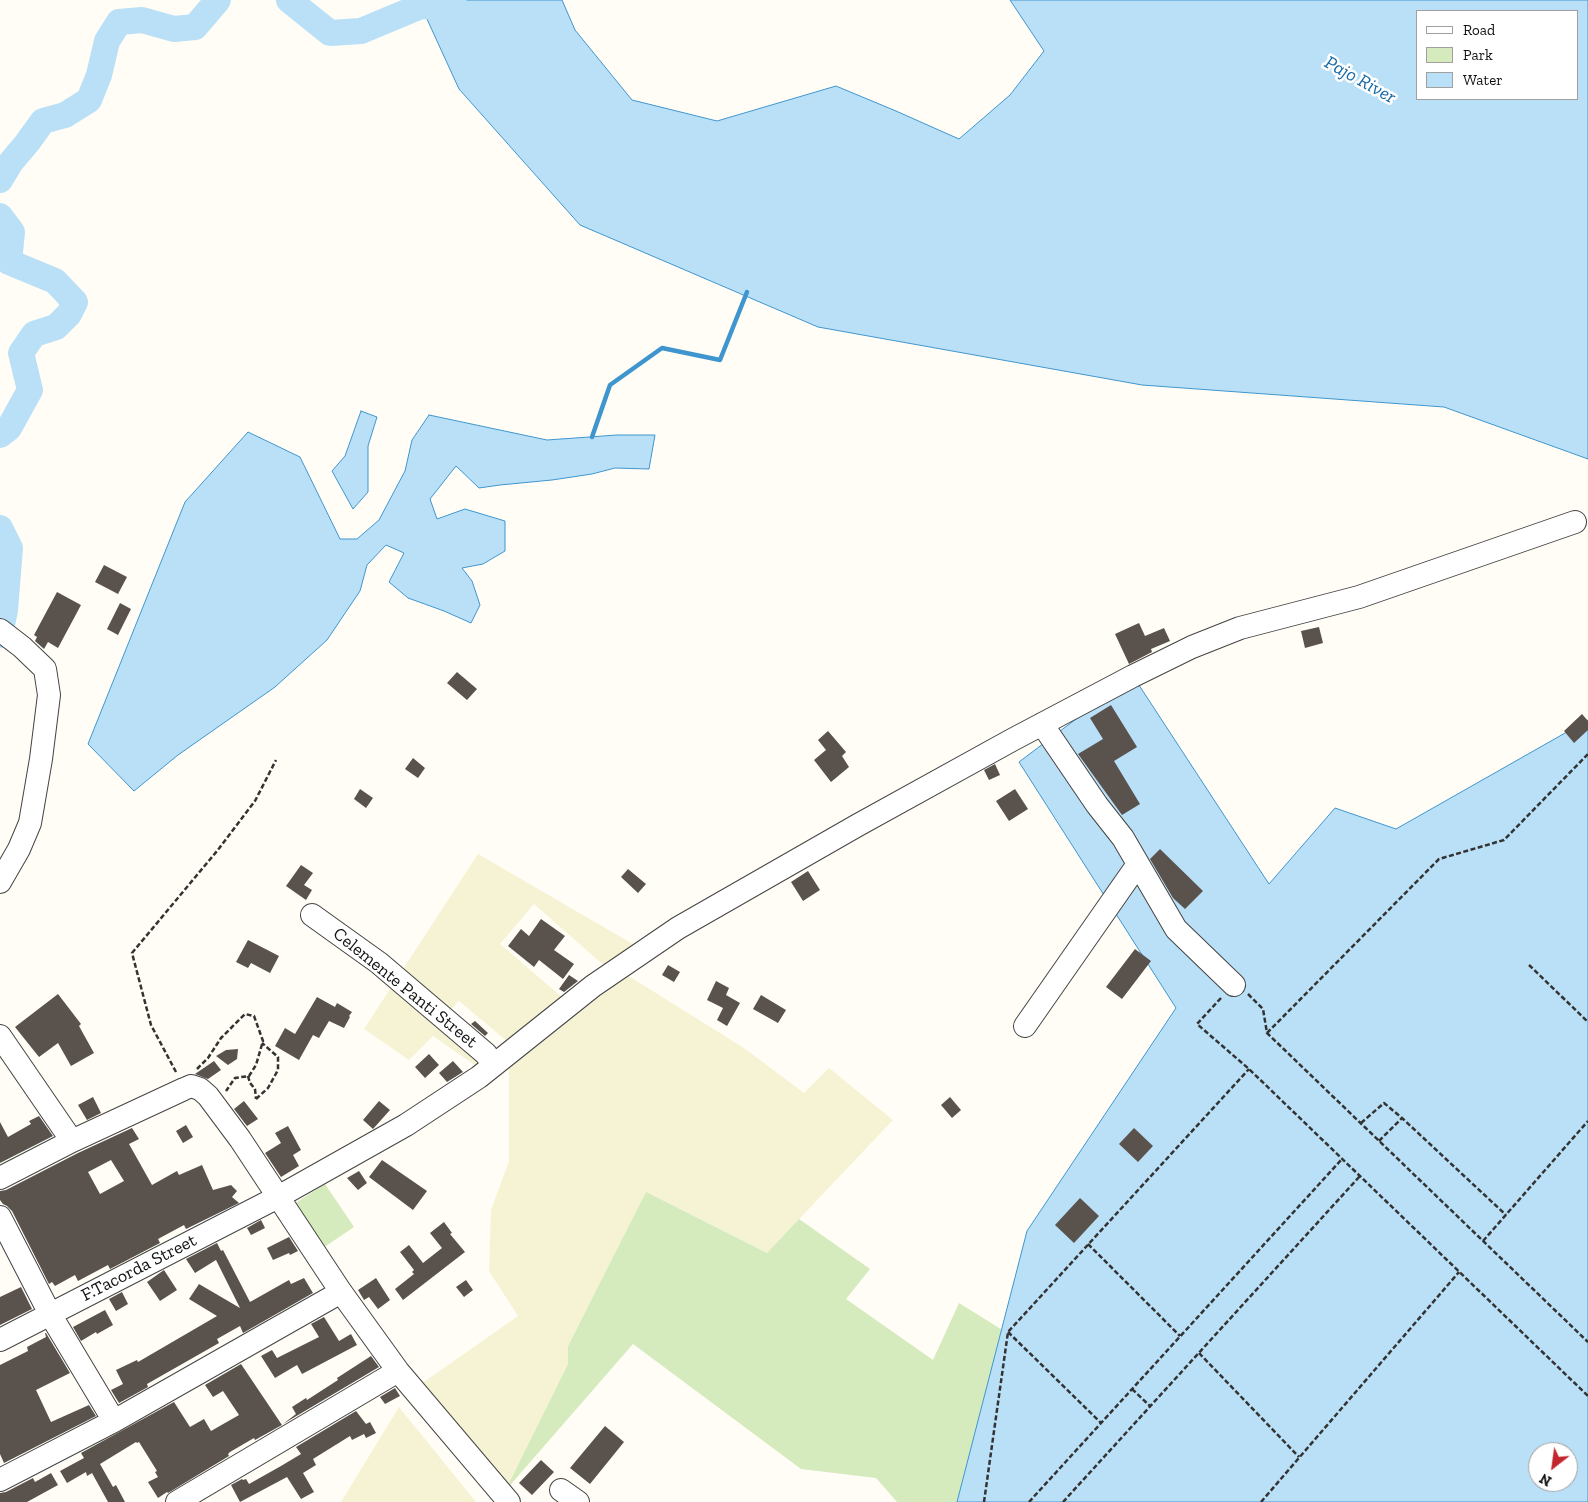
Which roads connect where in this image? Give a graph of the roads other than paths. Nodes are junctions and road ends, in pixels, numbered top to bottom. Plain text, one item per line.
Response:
1 (1576, 522) dead end
2 (0, 630) edge
3 (1042, 724) junction
4 (1138, 864) junction
5 (0, 882) edge
6 (312, 915) dead end
7 (1234, 985) road end
8 (1025, 1026) dead end
9 (0, 1036) edge
10 (493, 1065) junction
11 (72, 1141) junction
12 (0, 1178) edge
13 (278, 1197) junction
14 (0, 1218) edge
15 (341, 1292) junction
16 (50, 1314) junction
17 (0, 1340) edge
18 (398, 1371) junction
19 (114, 1421) junction
20 (0, 1480) edge
21 (177, 1502) edge
22 (508, 1502) edge

1 - 3 street, F.Tacorda Street
2 - 5 street
3 - 4 street
3 - 10 street, F.Tacorda Street
4 - 7 street
4 - 8 street
6 - 10 street, Celemente Panti Street
9 - 11 street
10 - 13 street, F.Tacorda Street
11 - 12 street
11 - 13 street
13 - 15 street
13 - 16 street, F.Tacorda Street
14 - 16 street
15 - 18 street
15 - 19 street
16 - 17 street, F.Tacorda Street
16 - 19 street
18 - 21 street
18 - 22 street
19 - 20 street

